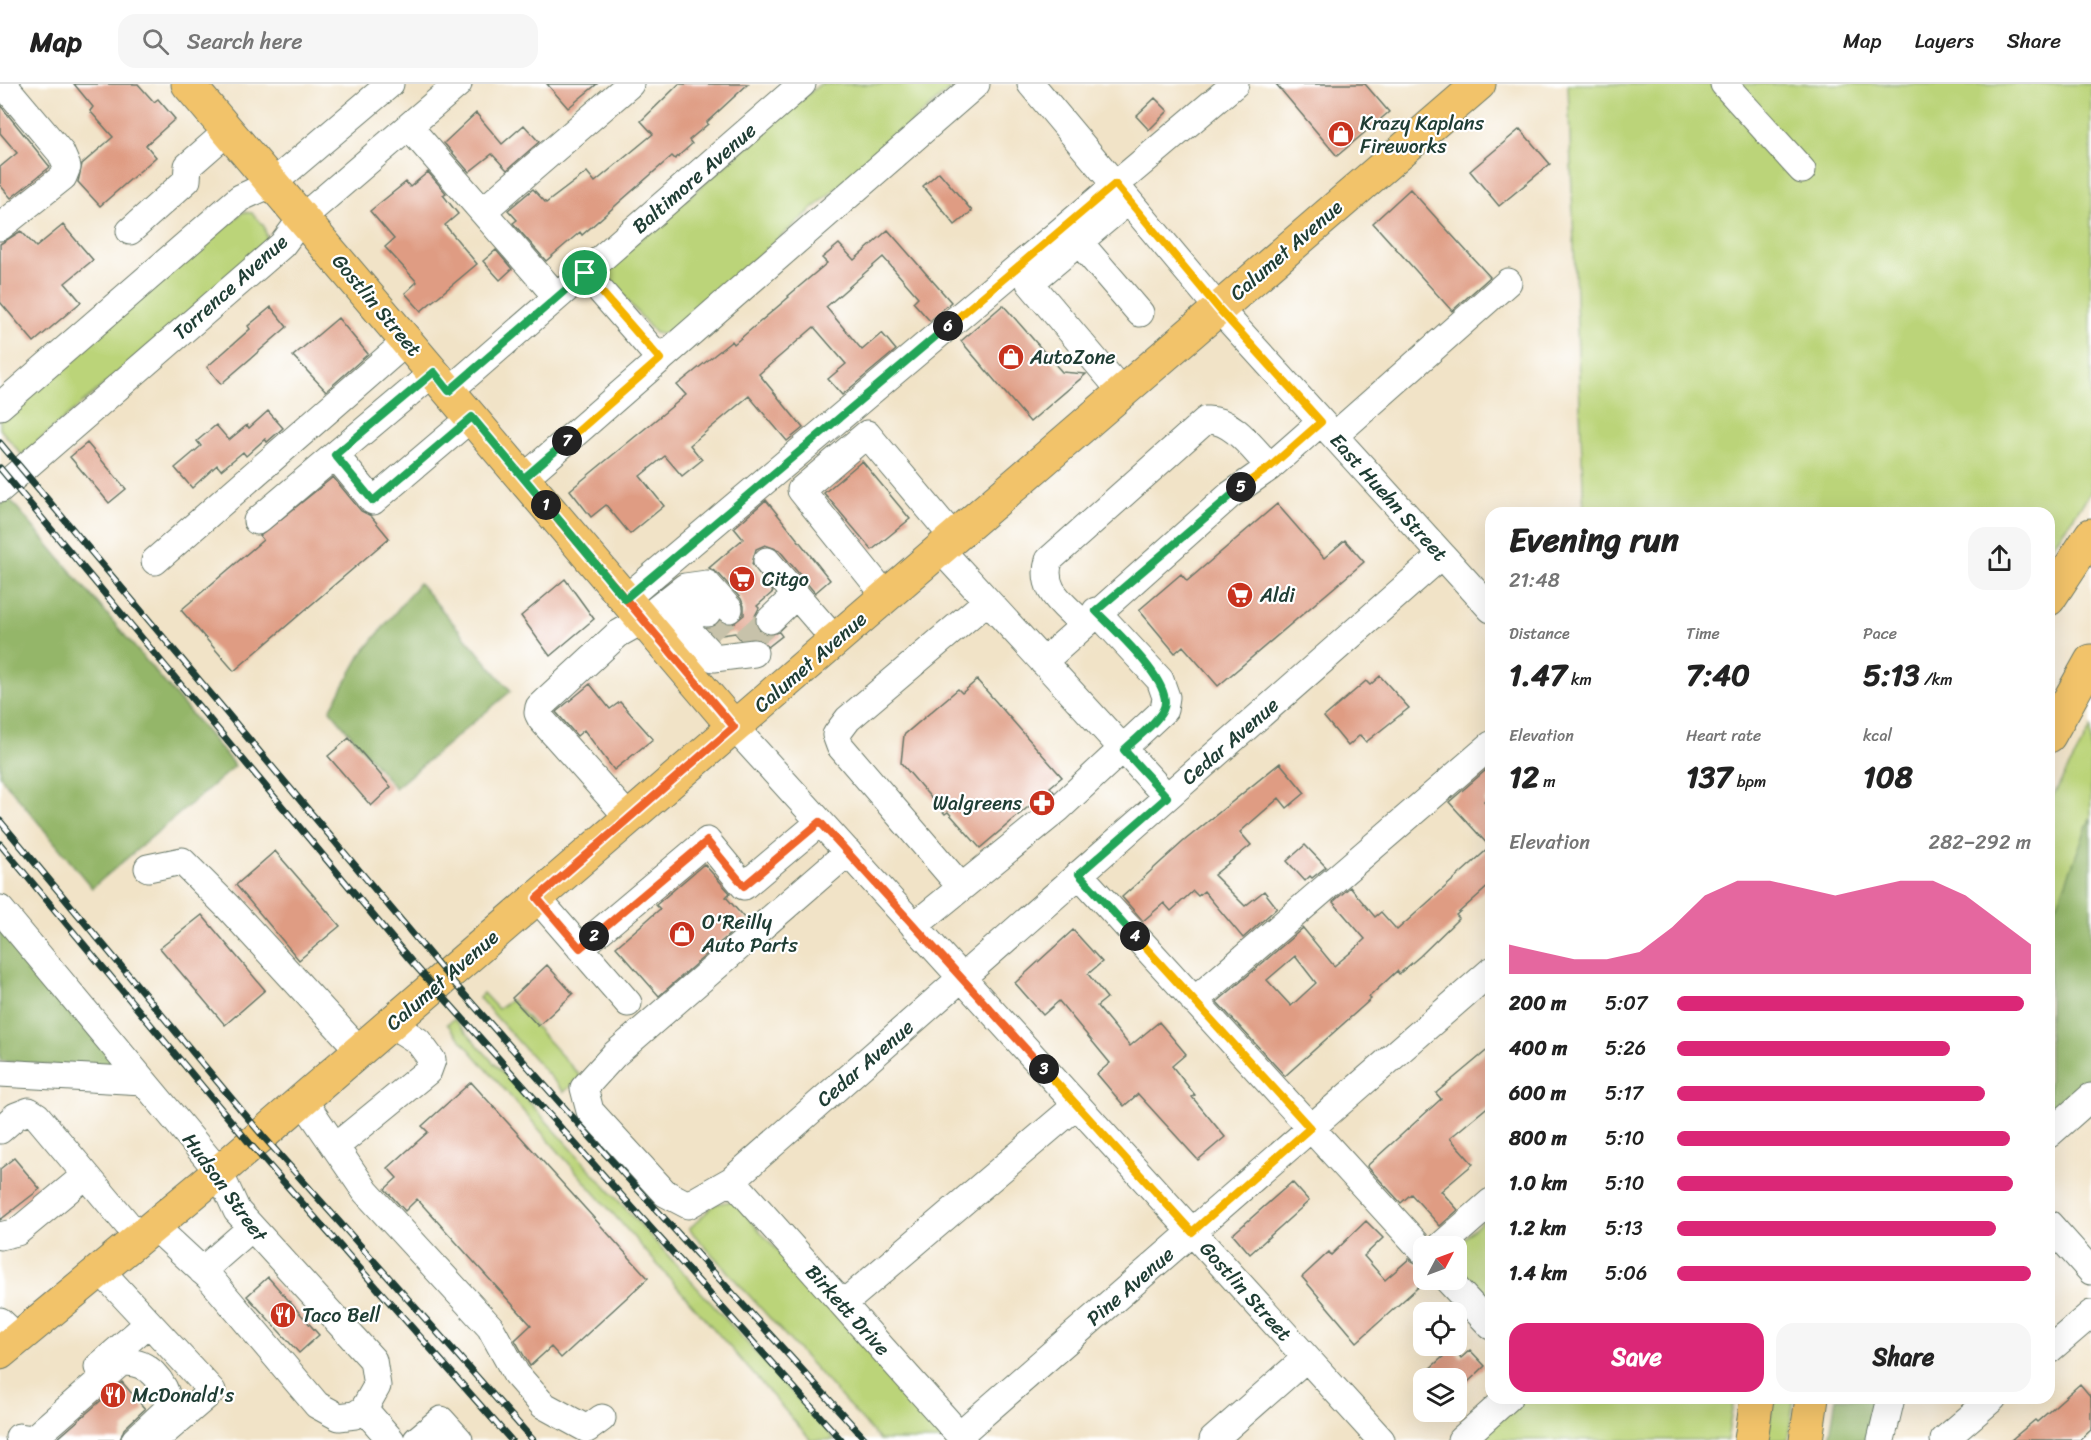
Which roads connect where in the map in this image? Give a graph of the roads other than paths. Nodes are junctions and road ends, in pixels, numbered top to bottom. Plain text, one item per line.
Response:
1 (3, 84) edge
2 (189, 84) edge
3 (390, 84) edge
4 (458, 84) edge
5 (630, 84) edge
6 (802, 84) edge
7 (976, 84) edge
8 (1031, 84) edge
9 (1235, 84) edge
10 (1479, 84) edge
11 (1724, 84) edge
12 (409, 127) junction
13 (228, 131) junction
14 (1802, 170) dead end
15 (273, 183) junction
16 (1122, 193) junction
17 (483, 211) junction
18 (303, 218) junction
19 (0, 227) edge
20 (130, 231) dead end
21 (1079, 242) junction
22 (585, 273) junction
23 (1508, 282) dead end
24 (558, 297) junction
25 (1219, 309) junction
26 (1140, 313) dead end
27 (407, 341) junction
28 (660, 359) junction
29 (441, 382) junction
30 (1122, 392) junction
31 (0, 406) edge
32 (472, 417) junction
33 (1328, 429) junction
34 (335, 455) junction
35 (1270, 467) junction
36 (524, 478) junction
37 (0, 489) edge
38 (257, 521) dead end
39 (2091, 535) edge
40 (947, 544) junction
41 (1442, 555) junction
42 (154, 561) dead end
43 (767, 561) dead end
44 (2055, 590) edge
45 (886, 596) junction
46 (801, 601) junction
47 (987, 601) junction
48 (1485, 602) edge
49 (644, 608) junction
50 (1089, 618) junction
51 (745, 634) junction
52 (835, 640) junction
53 (2091, 661) edge
54 (1043, 662) junction
55 (2055, 725) edge
56 (734, 727) junction
57 (1124, 750) junction
58 (1485, 751) edge
59 (1167, 797) junction
60 (629, 818) junction
61 (820, 822) junction
62 (848, 852) junction
63 (148, 868) dead end
64 (1079, 874) junction
65 (961, 887) junction
66 (537, 898) junction
67 (0, 909) edge
68 (914, 926) junction
69 (580, 948) junction
70 (1485, 976) edge
71 (962, 978) junction
72 (1194, 1001) junction
73 (628, 1003) dead end
74 (391, 1024) junction
75 (360, 1051) junction
76 (0, 1073) edge
77 (143, 1081) junction
78 (2091, 1096) edge
79 (303, 1100) junction
80 (1077, 1105) junction
81 (1310, 1128) junction
82 (2055, 1129) edge
83 (0, 1130) edge
84 (335, 1147) junction
85 (219, 1172) junction
86 (86, 1175) junction
87 (732, 1180) junction
88 (1485, 1207) edge
89 (251, 1228) junction
90 (2055, 1231) edge
91 (146, 1232) junction
92 (1192, 1232) junction
93 (0, 1236) edge
94 (1452, 1236) edge
95 (1413, 1240) edge
96 (100, 1270) junction
97 (202, 1271) junction
98 (2091, 1271) edge
99 (1457, 1290) edge
100 (843, 1304) junction
101 (2091, 1314) edge
102 (1485, 1320) edge
103 (149, 1323) junction
104 (6, 1337) edge
105 (2055, 1345) edge
106 (1306, 1358) junction
107 (1501, 1404) edge
108 (1756, 1404) edge
109 (1811, 1404) edge
110 (1890, 1404) edge
111 (1986, 1404) edge
112 (364, 1409) junction
113 (602, 1418) dead end
114 (962, 1437) edge
115 (17, 1439) edge
116 (135, 1440) edge
117 (156, 1440) edge
118 (391, 1440) edge
119 (417, 1440) edge
120 (459, 1440) edge
121 (1213, 1440) edge
122 (1381, 1440) edge
123 (1461, 1440) edge
124 (1751, 1440) edge
125 (1806, 1440) edge
126 (1881, 1440) edge
127 (1944, 1440) edge

1 - 19 street
2 - 13 main road, Gostlin Street
3 - 15 street
4 - 12 street, Torrence Avenue
5 - 17 street
6 - 22 street, Baltimore Avenue
7 - 28 street
8 - 16 street, East Huehn Street
9 - 16 street
10 - 25 main road, Calumet Avenue
11 - 14 street
12 - 17 street
12 - 18 street, Torrence Avenue
13 - 15 main road, Gostlin Street
13 - 20 street
15 - 18 main road, Gostlin Street
15 - 31 street
16 - 21 street
16 - 25 street, East Huehn Street
16 - 49 street
17 - 24 street
18 - 27 main road, Gostlin Street
18 - 37 street, Torrence Avenue
21 - 26 street
21 - 30 street
22 - 24 street, Baltimore Avenue
22 - 28 street
23 - 33 street
24 - 29 street, Baltimore Avenue
25 - 30 main road, Calumet Avenue
25 - 33 street, East Huehn Street
27 - 29 main road, Gostlin Street
27 - 42 street
28 - 36 street
29 - 32 main road, Gostlin Street
29 - 34 street, Baltimore Avenue
30 - 40 main road, Calumet Avenue
32 - 34 street
32 - 36 main road, Gostlin Street
33 - 35 street
33 - 41 street, East Huehn Street
34 - 38 street, Baltimore Avenue
35 - 50 street
35 - 50 street
36 - 49 main road, Gostlin Street
39 - 44 main road
40 - 45 main road, Calumet Avenue
40 - 45 street
40 - 47 street
41 - 48 street, East Huehn Street
41 - 59 street, Cedar Avenue
43 - 46 street
45 - 52 main road, Calumet Avenue
46 - 51 street
46 - 52 street
47 - 54 street
47 - 65 street
49 - 51 street
49 - 51 street
49 - 56 main road, Gostlin Street
49 - 60 street
50 - 54 street
50 - 57 street
52 - 56 main road, Calumet Avenue
53 - 55 main road
54 - 57 street
56 - 60 main road, Calumet Avenue
56 - 61 street, Gostlin Street
57 - 59 street
57 - 65 street
58 - 72 street
59 - 64 street, Cedar Avenue
60 - 66 main road, Calumet Avenue
61 - 62 street, Gostlin Street
61 - 69 street
62 - 68 street, Gostlin Street
62 - 87 street, Cedar Avenue
63 - 75 street
64 - 71 street, Cedar Avenue
64 - 72 street
65 - 68 street
66 - 69 street
66 - 74 main road, Calumet Avenue
67 - 77 street, Hudson Street
68 - 71 street, Gostlin Street
69 - 73 street
70 - 81 street, Pine Avenue
71 - 80 street, Gostlin Street
71 - 87 street, Cedar Avenue
72 - 81 street
74 - 75 main road, Calumet Avenue
74 - 84 street
75 - 79 main road, Calumet Avenue
76 - 77 street
77 - 85 street, Hudson Street
78 - 82 street
79 - 84 street
79 - 85 main road, Calumet Avenue
80 - 92 street, Gostlin Street
80 - 100 street
81 - 92 street, Pine Avenue
81 - 95 street
83 - 86 street
84 - 113 street
85 - 89 street, Hudson Street
85 - 91 main road, Calumet Avenue
86 - 91 street
86 - 93 street
87 - 100 street, Birkett Drive
88 - 94 street
89 - 97 street
89 - 112 street, Hudson Street
90 - 98 street
91 - 96 main road, Calumet Avenue
91 - 97 street
92 - 106 street, Gostlin Street
92 - 114 street, Pine Avenue
96 - 103 street
96 - 104 main road, Calumet Avenue
97 - 112 street
99 - 102 street
100 - 114 street, Birkett Drive
101 - 105 street
103 - 115 street
103 - 117 street
106 - 121 street
106 - 122 street, Gostlin Street
107 - 123 street
108 - 124 main road
109 - 125 main road
110 - 126 street
111 - 127 street
112 - 118 street
115 - 116 street
119 - 120 street

